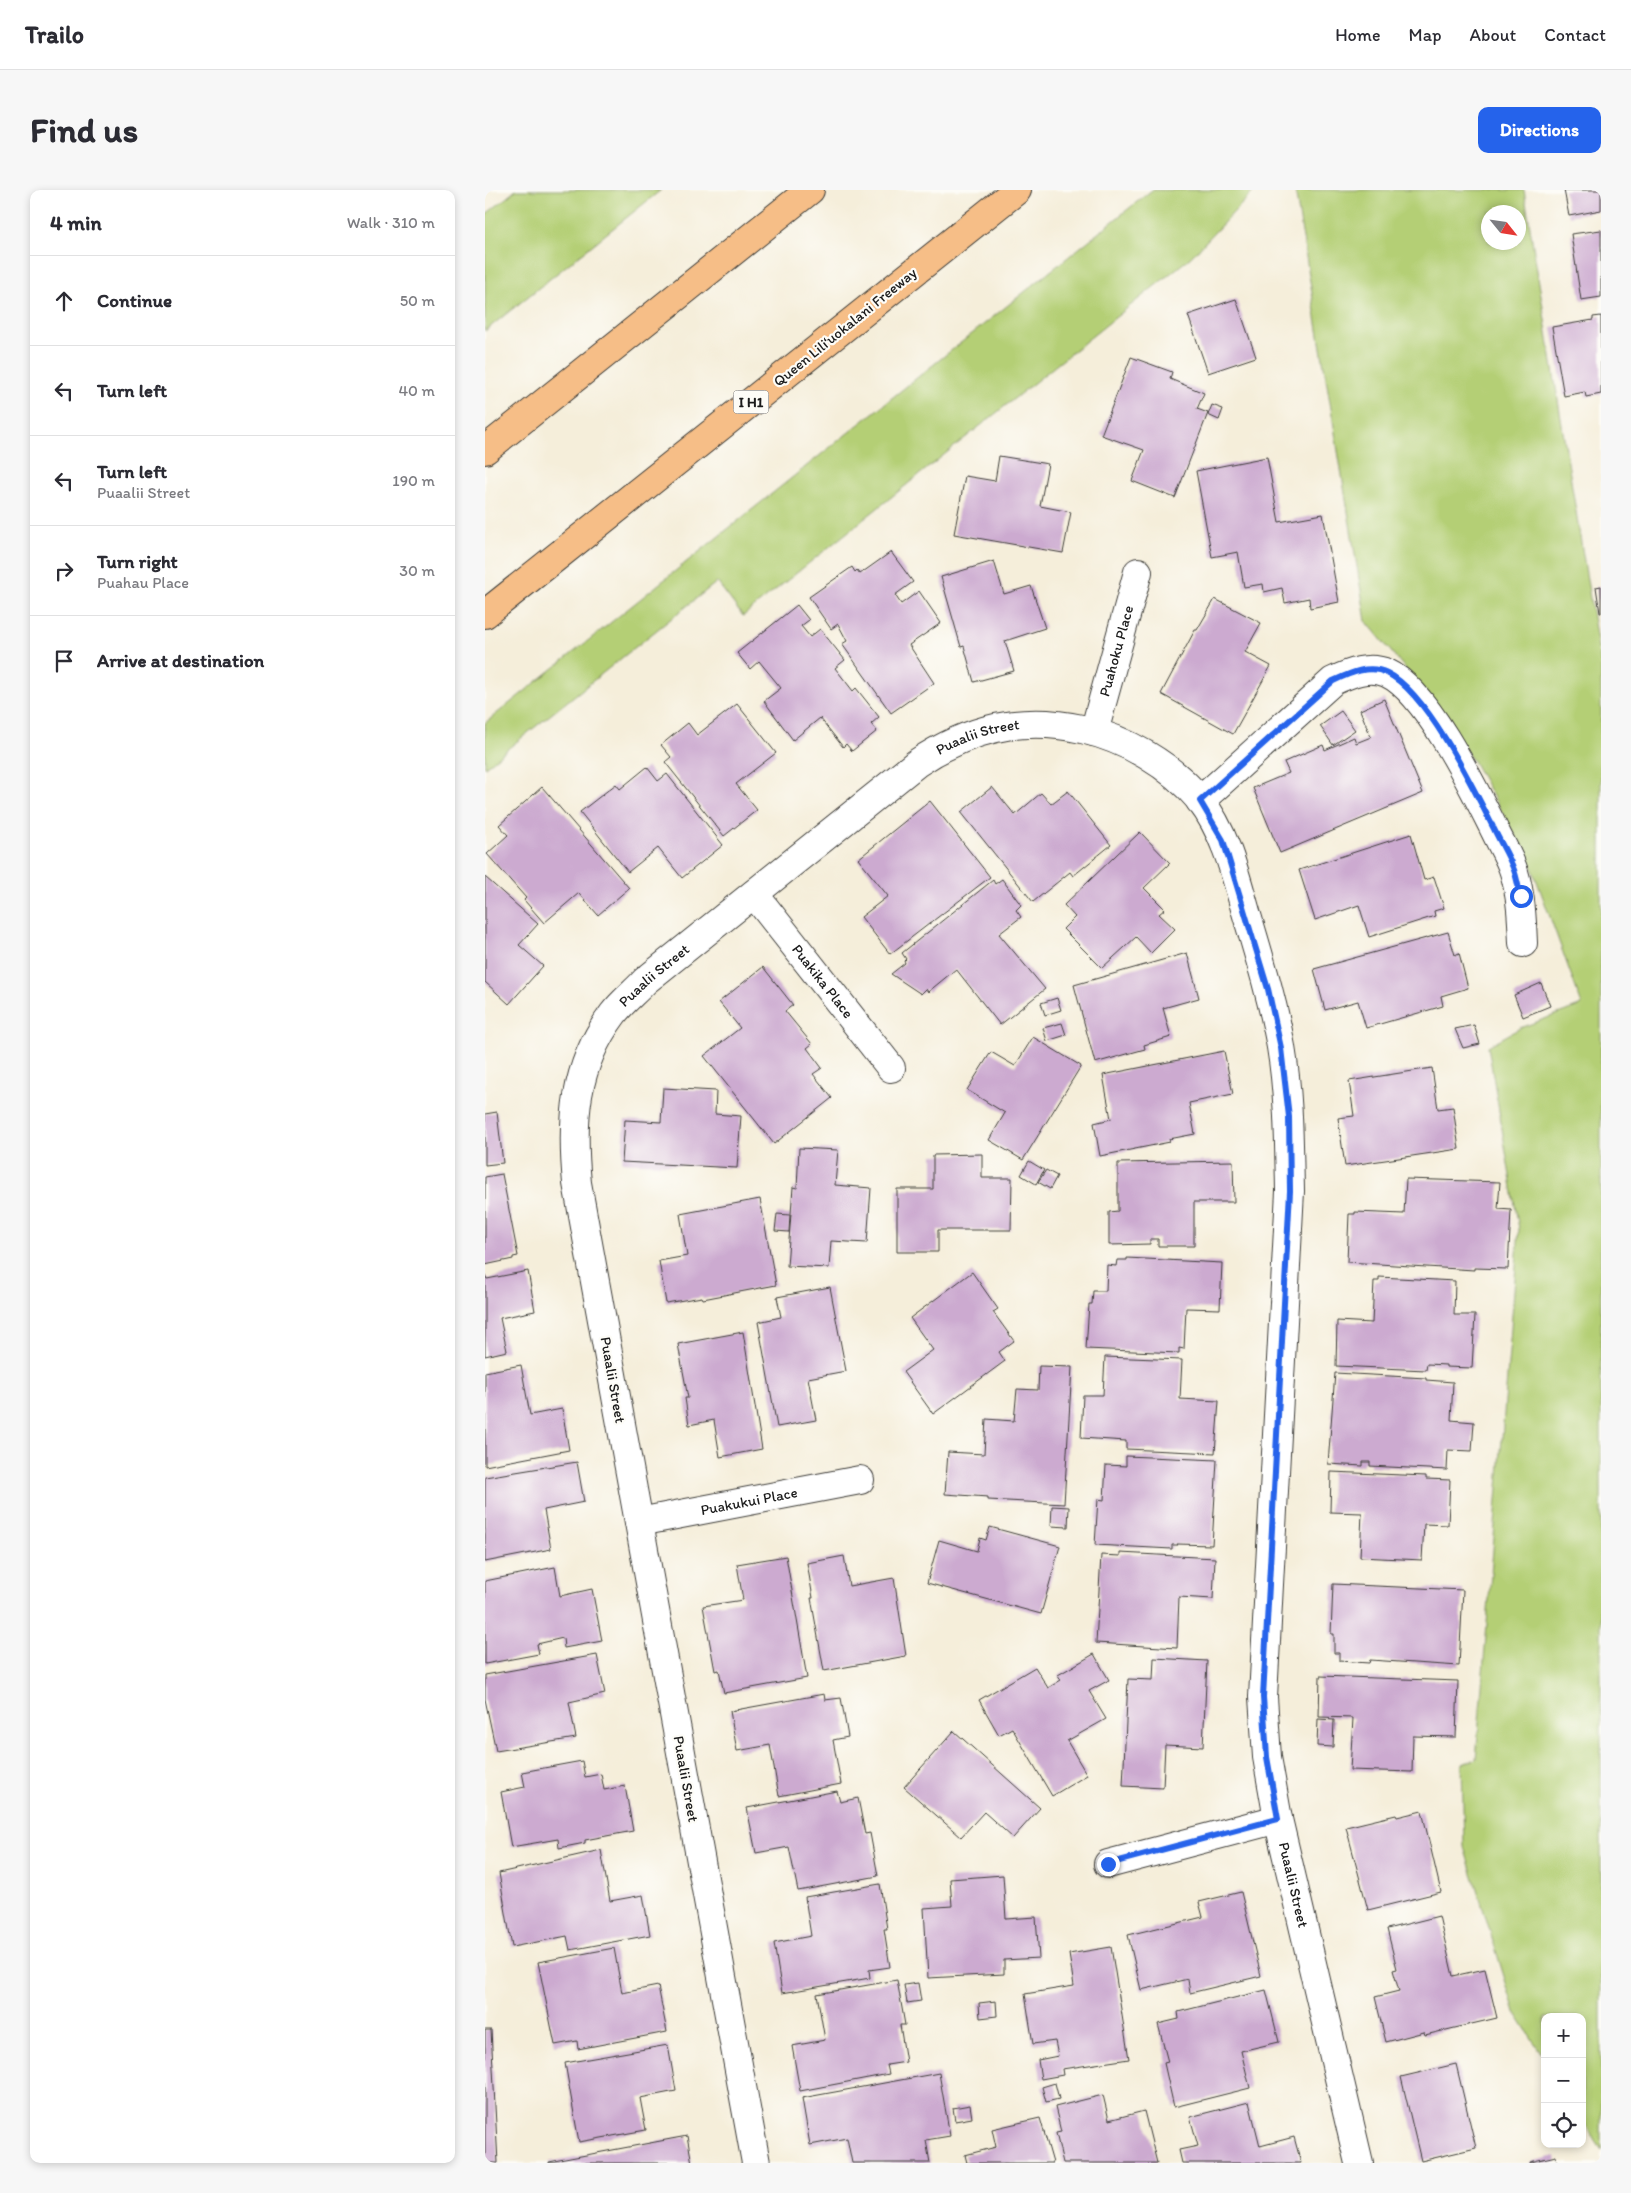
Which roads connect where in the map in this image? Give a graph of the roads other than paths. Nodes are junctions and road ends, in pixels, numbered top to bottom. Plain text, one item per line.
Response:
1 (810, 190) edge
2 (1017, 190) edge
3 (485, 450) edge
4 (1138, 572) dead end
5 (485, 614) edge
6 (1094, 732) junction
7 (1200, 801) junction
8 (754, 894) junction
9 (1523, 943) dead end
10 (891, 1068) dead end
11 (860, 1480) dead end
12 (639, 1522) junction
13 (1278, 1819) junction
14 (1108, 1864) dead end
15 (756, 2163) edge
16 (1359, 2163) edge

1 - 3 highway
2 - 5 highway, Queen Liliʻuokalani Freeway / I H1
4 - 6 street, Puahoku Place
6 - 7 street, Puaalii Street
6 - 8 street, Puaalii Street
7 - 9 street
7 - 13 street, Puaalii Street
8 - 10 street, Puakika Place
8 - 12 street, Puaalii Street
11 - 12 street, Puakukui Place
12 - 15 street, Puaalii Street
13 - 14 street
13 - 16 street, Puaalii Street

